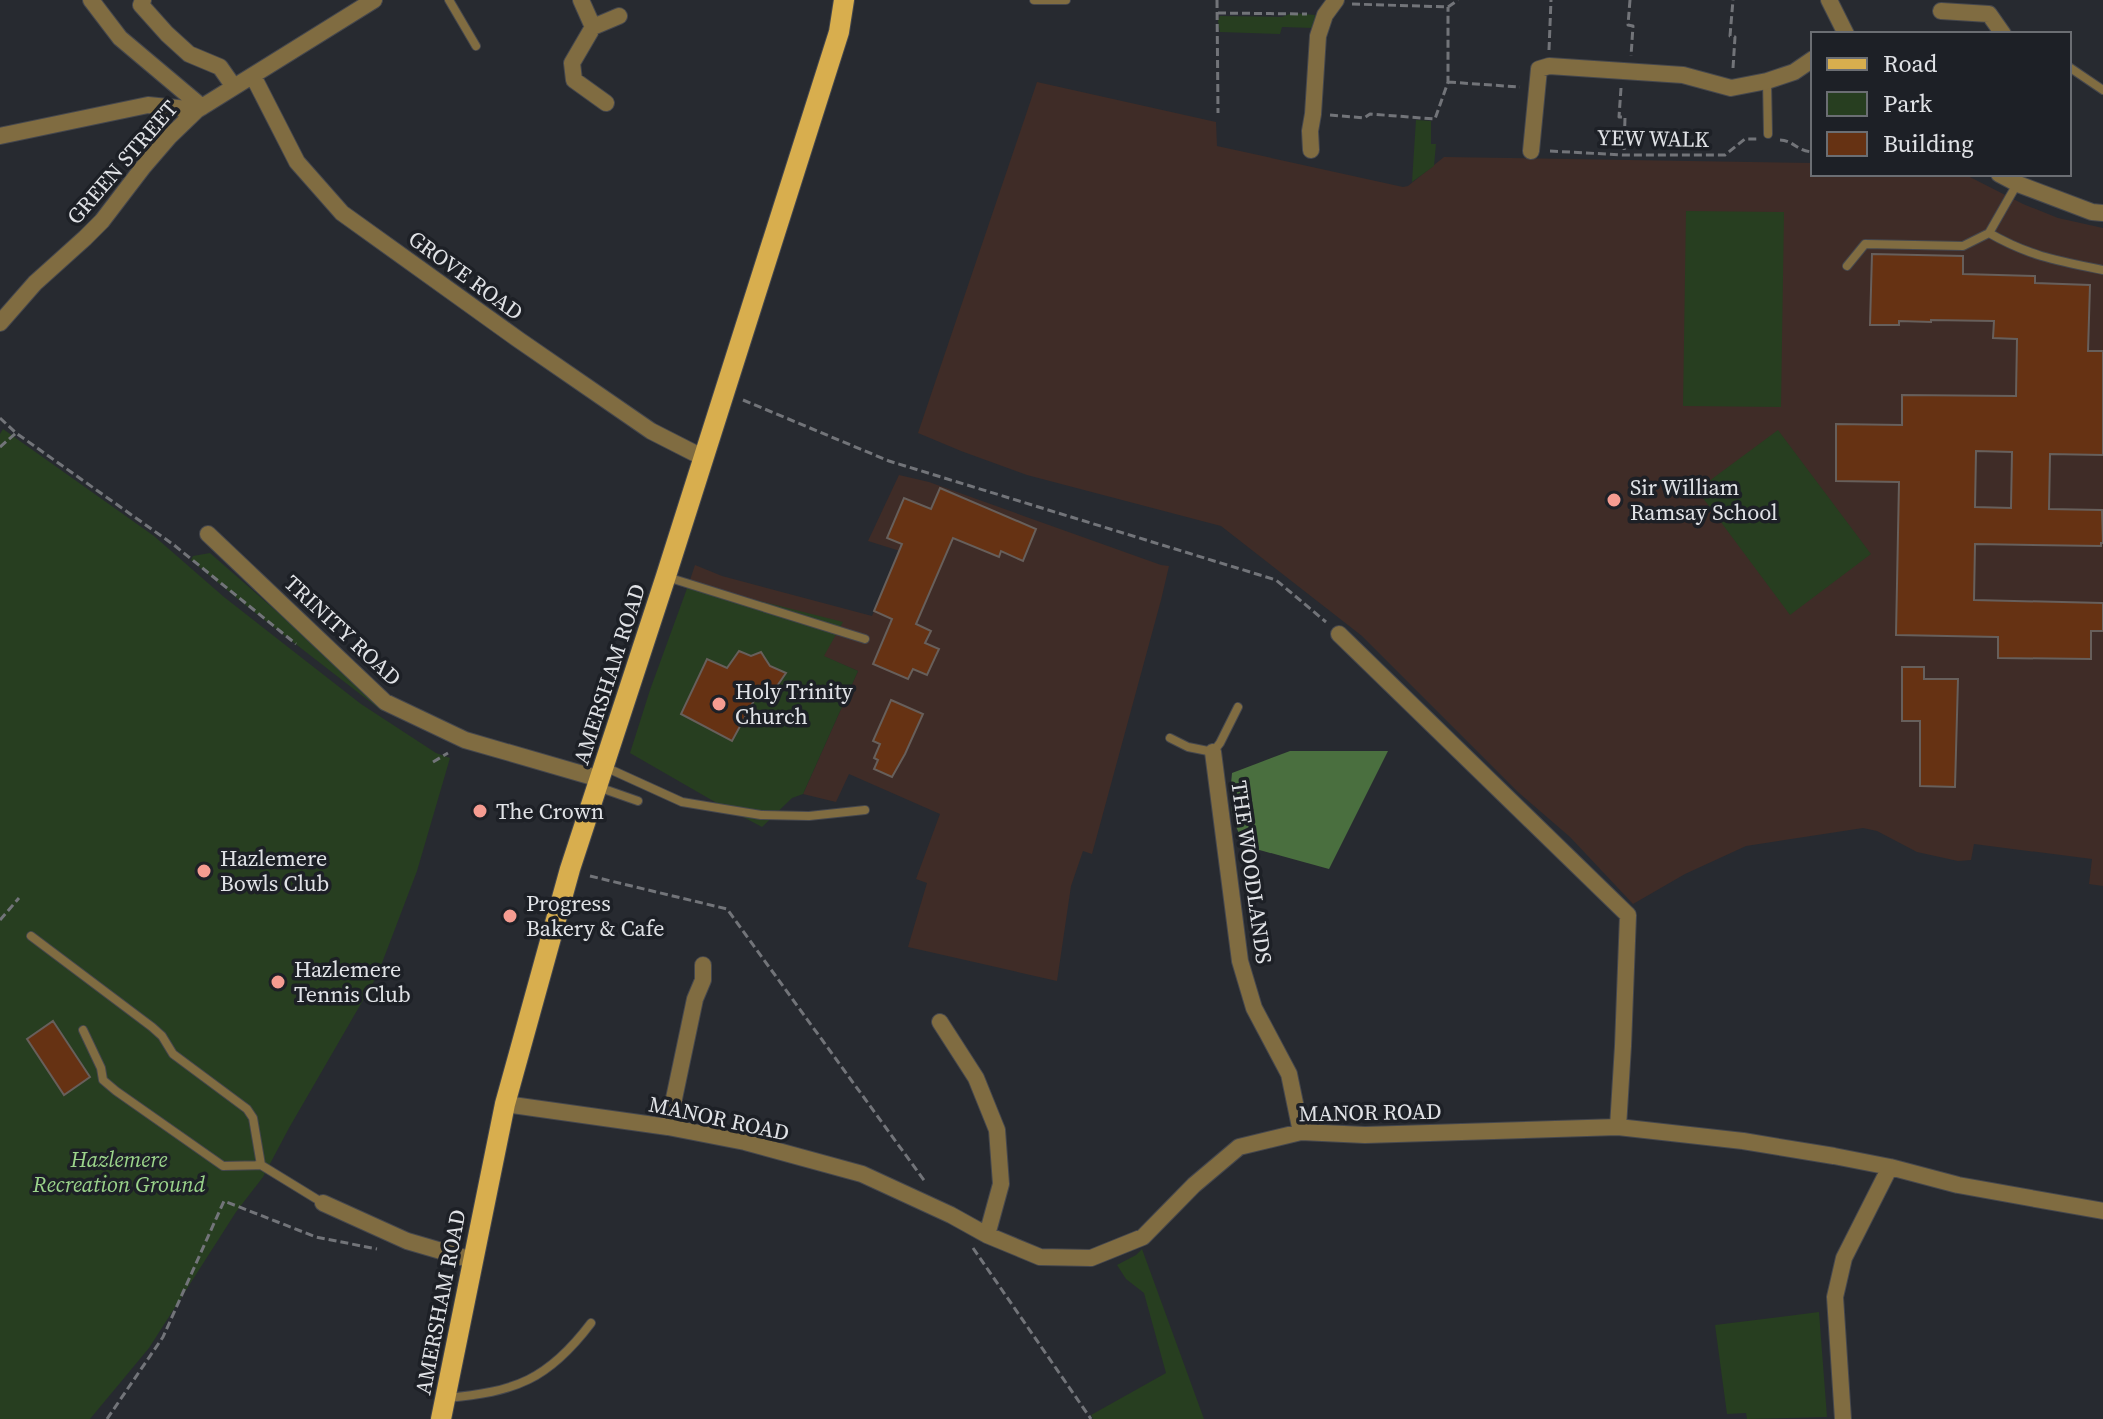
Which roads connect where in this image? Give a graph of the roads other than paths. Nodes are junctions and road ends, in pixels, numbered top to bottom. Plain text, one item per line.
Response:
1 (91, 0) edge
2 (143, 0) edge
3 (374, 0) edge
4 (449, 0) edge
5 (581, 0) edge
6 (844, 0) edge
7 (1034, 0) edge
8 (1066, 0) edge
9 (1336, 0) edge
10 (1829, 0) edge
11 (1941, 11) dead end
12 (619, 16) dead end
13 (593, 27) junction
14 (1845, 32) edge
15 (2002, 32) edge
16 (476, 46) dead end
17 (1811, 60) edge
18 (2071, 68) edge
19 (253, 76) junction
20 (1767, 81) junction
21 (234, 87) junction
22 (2103, 90) edge
23 (606, 103) dead end
24 (199, 108) junction
25 (0, 136) edge
26 (1768, 137) road end
27 (1311, 150) dead end
28 (1531, 151) road end
29 (2003, 176) edge
30 (2018, 184) junction
31 (2103, 213) edge
32 (1989, 233) junction
33 (1847, 266) dead end
34 (2103, 270) edge
35 (0, 323) edge
36 (704, 458) junction
37 (208, 534) dead end
38 (666, 576) junction
39 (1339, 634) road end
40 (865, 639) dead end
41 (1238, 707) dead end
42 (1170, 738) dead end
43 (1213, 752) junction
44 (601, 777) junction
45 (638, 801) dead end
46 (865, 810) dead end
47 (31, 936) dead end
48 (703, 965) dead end
49 (940, 1022) dead end
50 (83, 1030) dead end
51 (505, 1104) junction
52 (668, 1127) junction
53 (1618, 1127) junction
54 (1301, 1132) junction
55 (261, 1165) junction
56 (1890, 1167) junction
57 (323, 1203) joint
58 (2103, 1211) edge
59 (987, 1235) junction
60 (472, 1260) junction
61 (591, 1323) dead end
62 (443, 1409) edge
63 (1843, 1419) edge

1 - 24 street
2 - 21 street
3 - 19 street, GREEN STREET
4 - 16 lane
5 - 13 street
6 - 36 main road, AMERSHAM ROAD
7 - 8 lane
9 - 27 street
10 - 14 street
11 - 15 street
12 - 13 street
13 - 23 street
17 - 20 street
18 - 22 lane
19 - 21 street, GREEN STREET
19 - 36 street, GROVE ROAD
20 - 26 lane
20 - 28 street
21 - 24 street, GREEN STREET
24 - 25 street
24 - 35 street, GREEN STREET
29 - 30 street
30 - 31 street
30 - 32 lane
32 - 33 lane
32 - 34 lane
36 - 38 main road, AMERSHAM ROAD
37 - 44 street, TRINITY ROAD
38 - 40 lane
38 - 44 main road, AMERSHAM ROAD
39 - 53 street
41 - 43 lane
42 - 43 lane
43 - 54 street, THE WOODLANDS
44 - 45 lane
44 - 46 lane
44 - 51 main road, AMERSHAM ROAD
47 - 55 lane
48 - 52 street
49 - 59 street
50 - 55 lane
51 - 52 street, MANOR ROAD
51 - 60 main road, AMERSHAM ROAD
52 - 59 street, MANOR ROAD
53 - 54 street, MANOR ROAD
53 - 56 street, MANOR ROAD
54 - 59 street, MANOR ROAD
55 - 57 lane
56 - 58 street, MANOR ROAD
56 - 63 street
57 - 60 street
60 - 62 main road, AMERSHAM ROAD
61 - 62 lane

